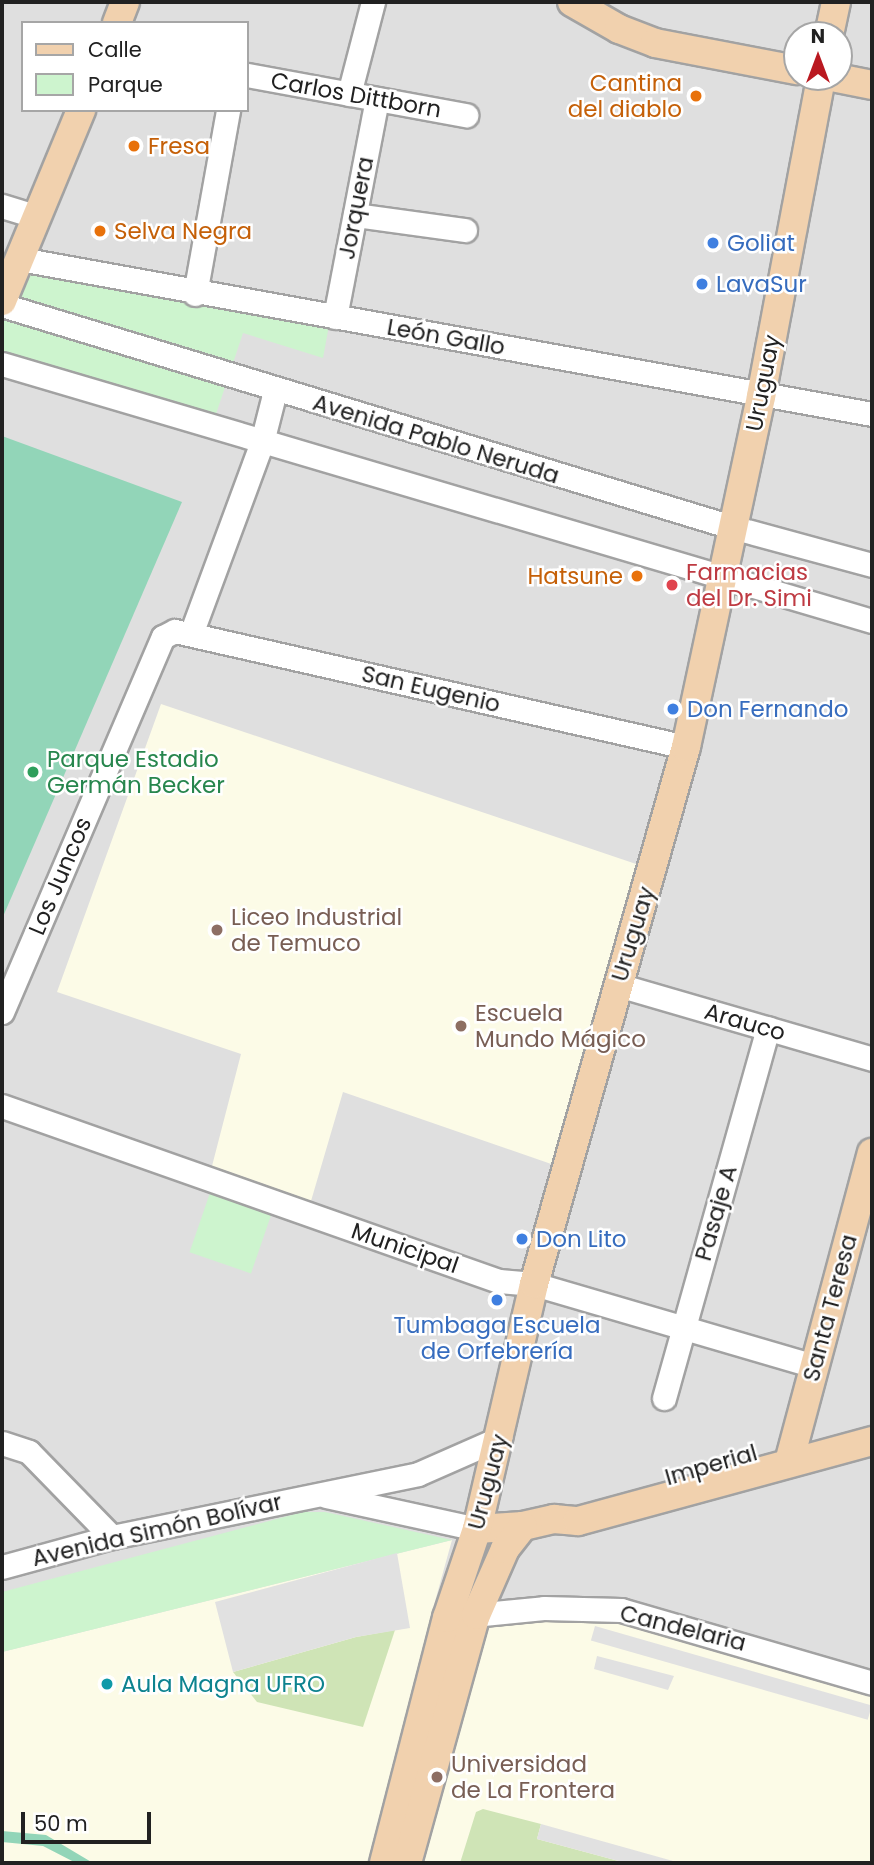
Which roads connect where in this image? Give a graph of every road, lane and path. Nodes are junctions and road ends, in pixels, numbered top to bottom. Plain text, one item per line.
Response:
1 (125, 2) edge
2 (373, 2) edge
3 (572, 2) edge
4 (836, 2) edge
5 (118, 21) edge
6 (832, 21) edge
7 (783, 67) edge
8 (248, 75) edge
9 (853, 81) edge
10 (872, 85) edge
11 (818, 91) edge
12 (349, 94) junction
13 (377, 99) junction
14 (80, 112) edge
15 (228, 112) edge
16 (466, 115) dead end
17 (2, 206) edge
18 (355, 215) junction
19 (37, 217) junction
20 (465, 230) dead end
21 (20, 259) junction
22 (195, 293) junction
23 (2, 303) edge
24 (335, 317) junction
25 (2, 364) edge
26 (275, 391) junction
27 (761, 396) junction
28 (872, 414) edge
29 (262, 442) junction
30 (732, 527) junction
31 (872, 565) edge
32 (725, 576) junction
33 (872, 621) edge
34 (183, 632) junction
35 (686, 747) junction
36 (618, 985) junction
37 (2, 1012) edge
38 (768, 1028) junction
39 (872, 1059) edge
40 (2, 1106) edge
41 (872, 1153) edge
42 (534, 1284) junction
43 (683, 1328) junction
44 (815, 1366) junction
45 (664, 1398) dead end
46 (872, 1424) edge
47 (500, 1438) junction
48 (872, 1441) edge
49 (2, 1443) edge
50 (792, 1452) junction
51 (313, 1493) junction
52 (523, 1526) junction
53 (481, 1529) junction
54 (112, 1536) junction
55 (2, 1567) edge
56 (488, 1588) junction
57 (476, 1615) junction
58 (447, 1618) junction
59 (872, 1683) edge
60 (384, 1863) edge
61 (407, 1863) edge

1 - 5 main road
2 - 12 street
3 - 7 main road
4 - 6 main road
8 - 12 street, Carlos Dittborn
9 - 10 main road
11 - 27 main road, Uruguay
12 - 13 street, Carlos Dittborn
13 - 16 street, Carlos Dittborn
13 - 18 street, Jorquera
14 - 19 main road
15 - 22 street
17 - 19 street
18 - 20 street
18 - 24 street, Jorquera
19 - 21 main road
21 - 22 street, León Gallo
21 - 23 main road
22 - 24 street, León Gallo
23 - 26 street, Avenida Pablo Neruda
24 - 27 street, León Gallo
25 - 29 street
26 - 29 street, Los Juncos
26 - 30 street, Avenida Pablo Neruda
27 - 28 street, León Gallo
27 - 30 main road, Uruguay
29 - 32 street
29 - 34 street, Los Juncos
30 - 31 street, Avenida Pablo Neruda
30 - 32 main road, Uruguay
32 - 33 street
32 - 35 main road, Uruguay
34 - 35 street, San Eugenio
34 - 37 street, Los Juncos
35 - 36 main road, Uruguay
36 - 38 street, Arauco
36 - 42 main road, Uruguay
38 - 39 street, Arauco
38 - 43 street, Pasaje A
40 - 42 street, Municipal
41 - 44 main road, Santa Teresa
42 - 43 street, Municipal
42 - 47 main road, Uruguay
43 - 44 street, Municipal
43 - 45 street, Pasaje A
44 - 50 main road, Santa Teresa
46 - 50 main road, Imperial
47 - 51 street, Avenida Simón Bolívar
47 - 53 main road, Uruguay
48 - 50 main road, Imperial
49 - 54 street
50 - 52 main road, Imperial
51 - 53 street, Avenida Simón Bolívar
51 - 54 street, Avenida Simón Bolívar
52 - 53 main road, Imperial
52 - 56 main road, Uruguay
53 - 56 main road
53 - 58 main road, Uruguay
54 - 55 street, Avenida Simón Bolívar
56 - 57 main road, Uruguay
57 - 58 street, Candelaria
57 - 59 street, Candelaria
57 - 61 main road, Uruguay
58 - 60 main road, Uruguay

